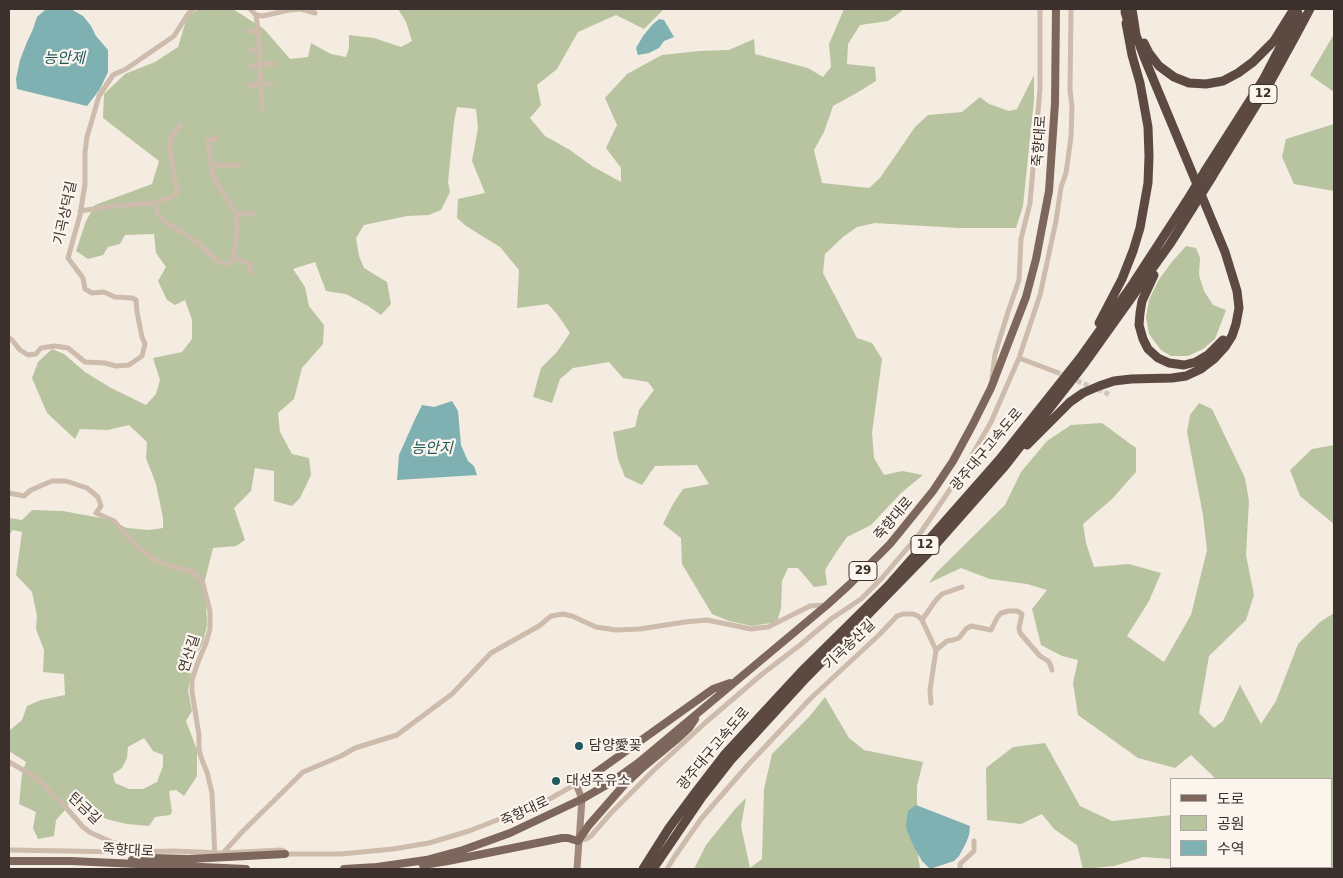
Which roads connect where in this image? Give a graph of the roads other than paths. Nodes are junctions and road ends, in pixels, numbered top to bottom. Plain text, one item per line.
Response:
1 (193, 9) edge
2 (246, 9) edge
3 (250, 9) edge
4 (1040, 9) edge
5 (1056, 9) edge
6 (1071, 9) edge
7 (1294, 9) edge
8 (1300, 9) edge
9 (1310, 9) edge
10 (1128, 10) edge
11 (315, 13) dead end
12 (256, 15) junction
13 (258, 30) junction
14 (248, 32) dead end
15 (260, 47) junction
16 (250, 52) dead end
17 (260, 64) junction
18 (273, 64) dead end
19 (251, 67) dead end
20 (261, 83) junction
21 (272, 84) dead end
22 (249, 86) dead end
23 (262, 109) dead end
24 (180, 125) dead end
25 (217, 138) dead end
26 (211, 165) junction
27 (239, 165) dead end
28 (1208, 174) junction
29 (154, 203) junction
30 (1189, 206) junction
31 (80, 211) junction
32 (253, 213) dead end
33 (236, 214) junction
34 (1170, 244) junction
35 (234, 258) junction
36 (252, 272) dead end
37 (9, 338) edge
38 (1019, 358) junction
39 (1080, 358) junction
40 (1056, 372) tunnel mouth
41 (991, 388) junction
42 (1005, 466) junction
43 (9, 493) edge
44 (962, 587) dead end
45 (827, 605) junction
46 (922, 620) junction
47 (936, 650) junction
48 (1052, 670) dead end
49 (737, 680) junction
50 (931, 703) dead end
51 (701, 710) junction
52 (9, 762) edge
53 (576, 784) junction
54 (582, 799) junction
55 (974, 840) dead end
56 (578, 841) junction
57 (9, 850) edge
58 (126, 852) junction
59 (223, 853) junction
60 (285, 854) junction
61 (215, 855) junction
62 (9, 861) edge
63 (108, 863) junction
64 (401, 863) junction
65 (205, 869) edge
66 (246, 869) edge
67 (344, 869) edge
68 (577, 869) edge
69 (643, 869) edge
70 (653, 869) edge
71 (667, 869) edge
72 (960, 869) edge

1 - 31 street, 기곡상덕길
2 - 3 street
3 - 12 street
4 - 41 street
5 - 41 main road, 죽향대로 / 29
6 - 38 street
7 - 10 highway
8 - 28 highway, 광주대구고속도로 / 12
9 - 28 highway, 광주대구고속도로 / 12
10 - 34 highway
10 - 39 highway
10 - 42 highway
11 - 12 street
12 - 13 street
13 - 14 street
13 - 15 street
15 - 16 street
15 - 17 street
17 - 18 street
17 - 19 street
17 - 20 street
20 - 21 street
20 - 22 street
20 - 23 street
24 - 29 street
25 - 26 street
26 - 27 street
26 - 33 street
28 - 30 highway, 광주대구고속도로 / 12, bridge
29 - 31 street
29 - 35 street
30 - 34 highway, 광주대구고속도로 / 12
30 - 39 highway, 광주대구고속도로 / 12
31 - 37 street, 기곡상덕길
32 - 33 street
33 - 35 street
34 - 42 highway, 광주대구고속도로 / 12
35 - 36 street
38 - 40 street
38 - 56 street
39 - 69 highway, 광주대구고속도로 / 12
41 - 45 main road, 죽향대로 / 29
42 - 70 highway, 광주대구고속도로 / 12
43 - 61 street, 연산길
44 - 46 street
45 - 49 main road, 죽향대로 / 29
45 - 59 street
46 - 47 street
46 - 71 street, 기곡송산길
47 - 48 street
47 - 50 street
49 - 51 main road, 죽향대로 / 29
49 - 53 main road
51 - 54 main road, 죽향대로 / 29
51 - 56 main road
52 - 58 street, 탄금길
53 - 54 street
53 - 60 street
54 - 56 street
54 - 64 main road, 죽향대로 / 29
55 - 72 street
56 - 64 main road
56 - 68 street
57 - 58 street
58 - 61 street
59 - 60 street
59 - 61 street
60 - 61 main road
61 - 63 main road
62 - 63 main road, 죽향대로
63 - 65 main road, 죽향대로
64 - 67 main road, 죽향대로 / 29
65 - 66 main road, 죽향대로

